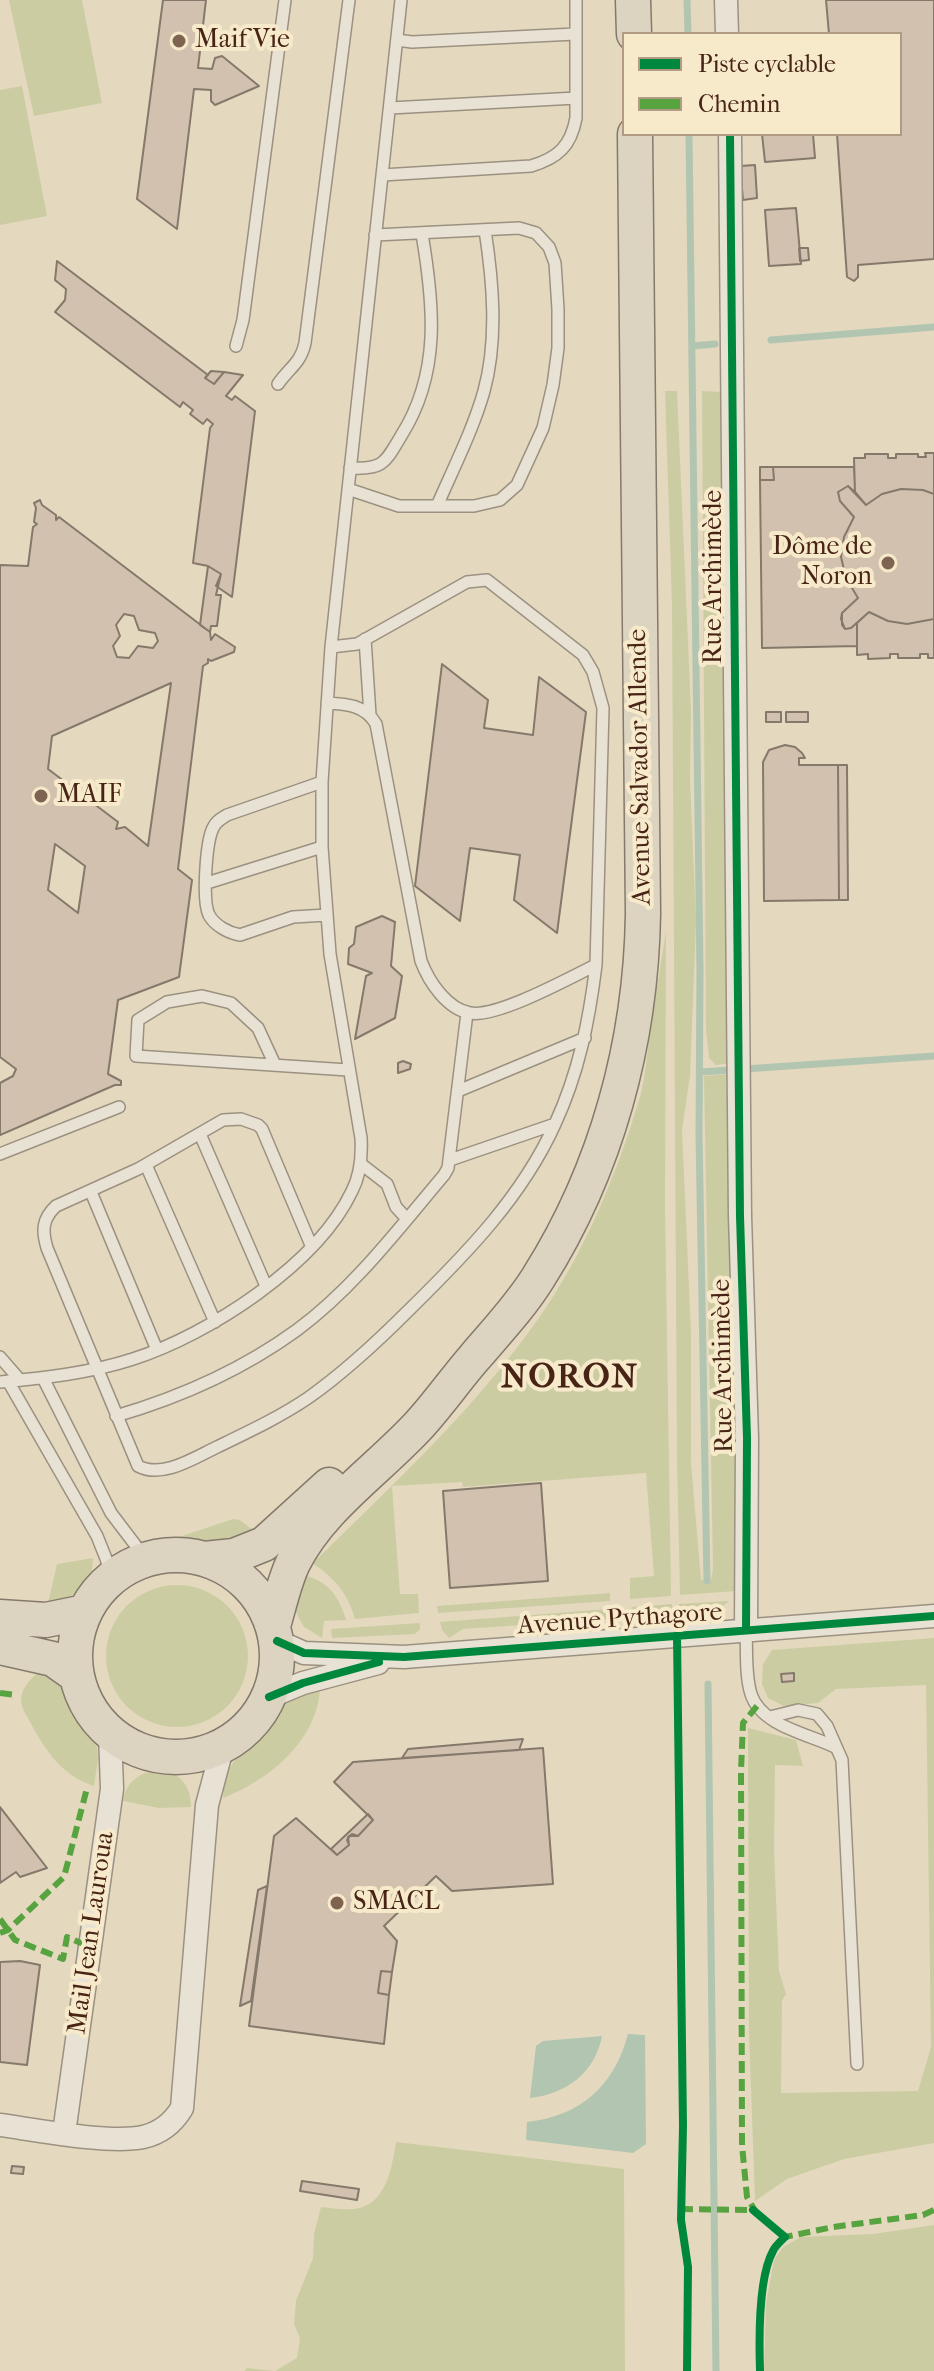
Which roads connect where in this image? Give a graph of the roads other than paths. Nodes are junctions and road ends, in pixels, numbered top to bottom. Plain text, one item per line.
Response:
1 (285, 0) edge
2 (349, 0) edge
3 (401, 0) edge
4 (576, 0) edge
5 (633, 0) edge
6 (726, 0) edge
7 (634, 32) edge
8 (727, 32) edge
9 (575, 34) junction
10 (397, 40) junction
11 (576, 98) junction
12 (390, 108) junction
13 (635, 136) edge
14 (730, 136) edge
15 (382, 175) junction
16 (485, 230) junction
17 (422, 234) junction
18 (375, 235) junction
19 (236, 346) dead end
20 (278, 384) dead end
21 (350, 468) junction
22 (348, 489) junction
23 (437, 506) junction
24 (365, 639) junction
25 (331, 647) junction
26 (327, 703) junction
27 (370, 715) junction
28 (322, 782) junction
29 (322, 847) junction
30 (207, 883) junction
31 (327, 915) junction
32 (596, 965) junction
33 (467, 1013) junction
34 (585, 1038) junction
35 (275, 1065) junction
36 (348, 1070) junction
37 (458, 1091) junction
38 (119, 1107) dead end
39 (555, 1124) junction
40 (200, 1134) junction
41 (0, 1154) edge
42 (450, 1160) junction
43 (361, 1164) junction
44 (146, 1165) junction
45 (91, 1192) junction
46 (407, 1219) junction
47 (311, 1245) junction
48 (266, 1286) junction
49 (215, 1322) junction
50 (157, 1350) junction
51 (0, 1357) edge
52 (474, 1358) junction
53 (97, 1368) junction
54 (43, 1378) junction
55 (9, 1381) edge
56 (116, 1416) junction
57 (146, 1559) junction
58 (204, 1559) junction
59 (108, 1581) junction
60 (85, 1612) junction
61 (934, 1616) edge
62 (0, 1617) edge
63 (746, 1630) junction
64 (275, 1634) junction
65 (0, 1647) edge
66 (404, 1657) junction
67 (77, 1676) junction
68 (269, 1697) junction
69 (770, 1717) junction
70 (110, 1733) junction
71 (223, 1745) junction
72 (835, 1747) junction
73 (857, 2064) dead end
74 (0, 2125) edge
75 (64, 2133) junction

1 - 19 lane
2 - 20 lane
3 - 10 lane
4 - 9 lane
5 - 7 main road
6 - 8 street
9 - 10 lane
9 - 11 lane
10 - 12 lane
11 - 12 lane
11 - 15 lane
12 - 15 lane
13 - 52 main road, Avenue Salvador Allende
14 - 63 street, Rue Archimède
15 - 18 lane
16 - 17 lane
16 - 23 lane
16 - 23 lane
17 - 18 lane
17 - 21 lane
18 - 21 lane
21 - 22 lane
22 - 23 lane
22 - 25 lane
24 - 25 lane
24 - 27 lane
24 - 32 lane
25 - 26 lane
26 - 27 lane
26 - 28 lane
27 - 33 lane
28 - 29 lane
28 - 30 lane
29 - 30 lane
29 - 31 lane
30 - 31 lane
31 - 36 lane
32 - 33 lane
32 - 34 lane
33 - 37 lane
34 - 37 lane
34 - 39 lane
35 - 35 lane
35 - 36 lane
36 - 43 lane
37 - 42 lane
38 - 41 lane
39 - 42 lane
39 - 56 lane
40 - 44 lane
40 - 47 lane
40 - 48 lane
42 - 46 lane
43 - 46 lane
43 - 47 lane
44 - 45 lane
44 - 49 lane
45 - 50 lane
45 - 53 lane
46 - 56 lane
47 - 48 lane
48 - 49 lane
49 - 50 lane
50 - 53 lane
51 - 55 lane
52 - 58 main road, Avenue Salvador Allende
52 - 64 main road, Avenue Salvador Allende
53 - 54 lane
53 - 56 lane
54 - 55 lane
54 - 57 lane
55 - 59 lane
57 - 58 main road
57 - 59 main road
58 - 64 main road
59 - 60 main road
60 - 62 main road
60 - 67 main road
61 - 63 street, Avenue Pythagore
63 - 66 street, Avenue Pythagore
63 - 69 lane
64 - 66 street, Avenue Pythagore
64 - 68 main road
65 - 67 main road
66 - 68 street, Avenue Pythagore
67 - 70 main road
68 - 71 main road
69 - 72 lane
69 - 72 lane
70 - 71 main road
70 - 75 street, Mail Jean Lauroua
71 - 75 street
72 - 73 lane
74 - 75 street

